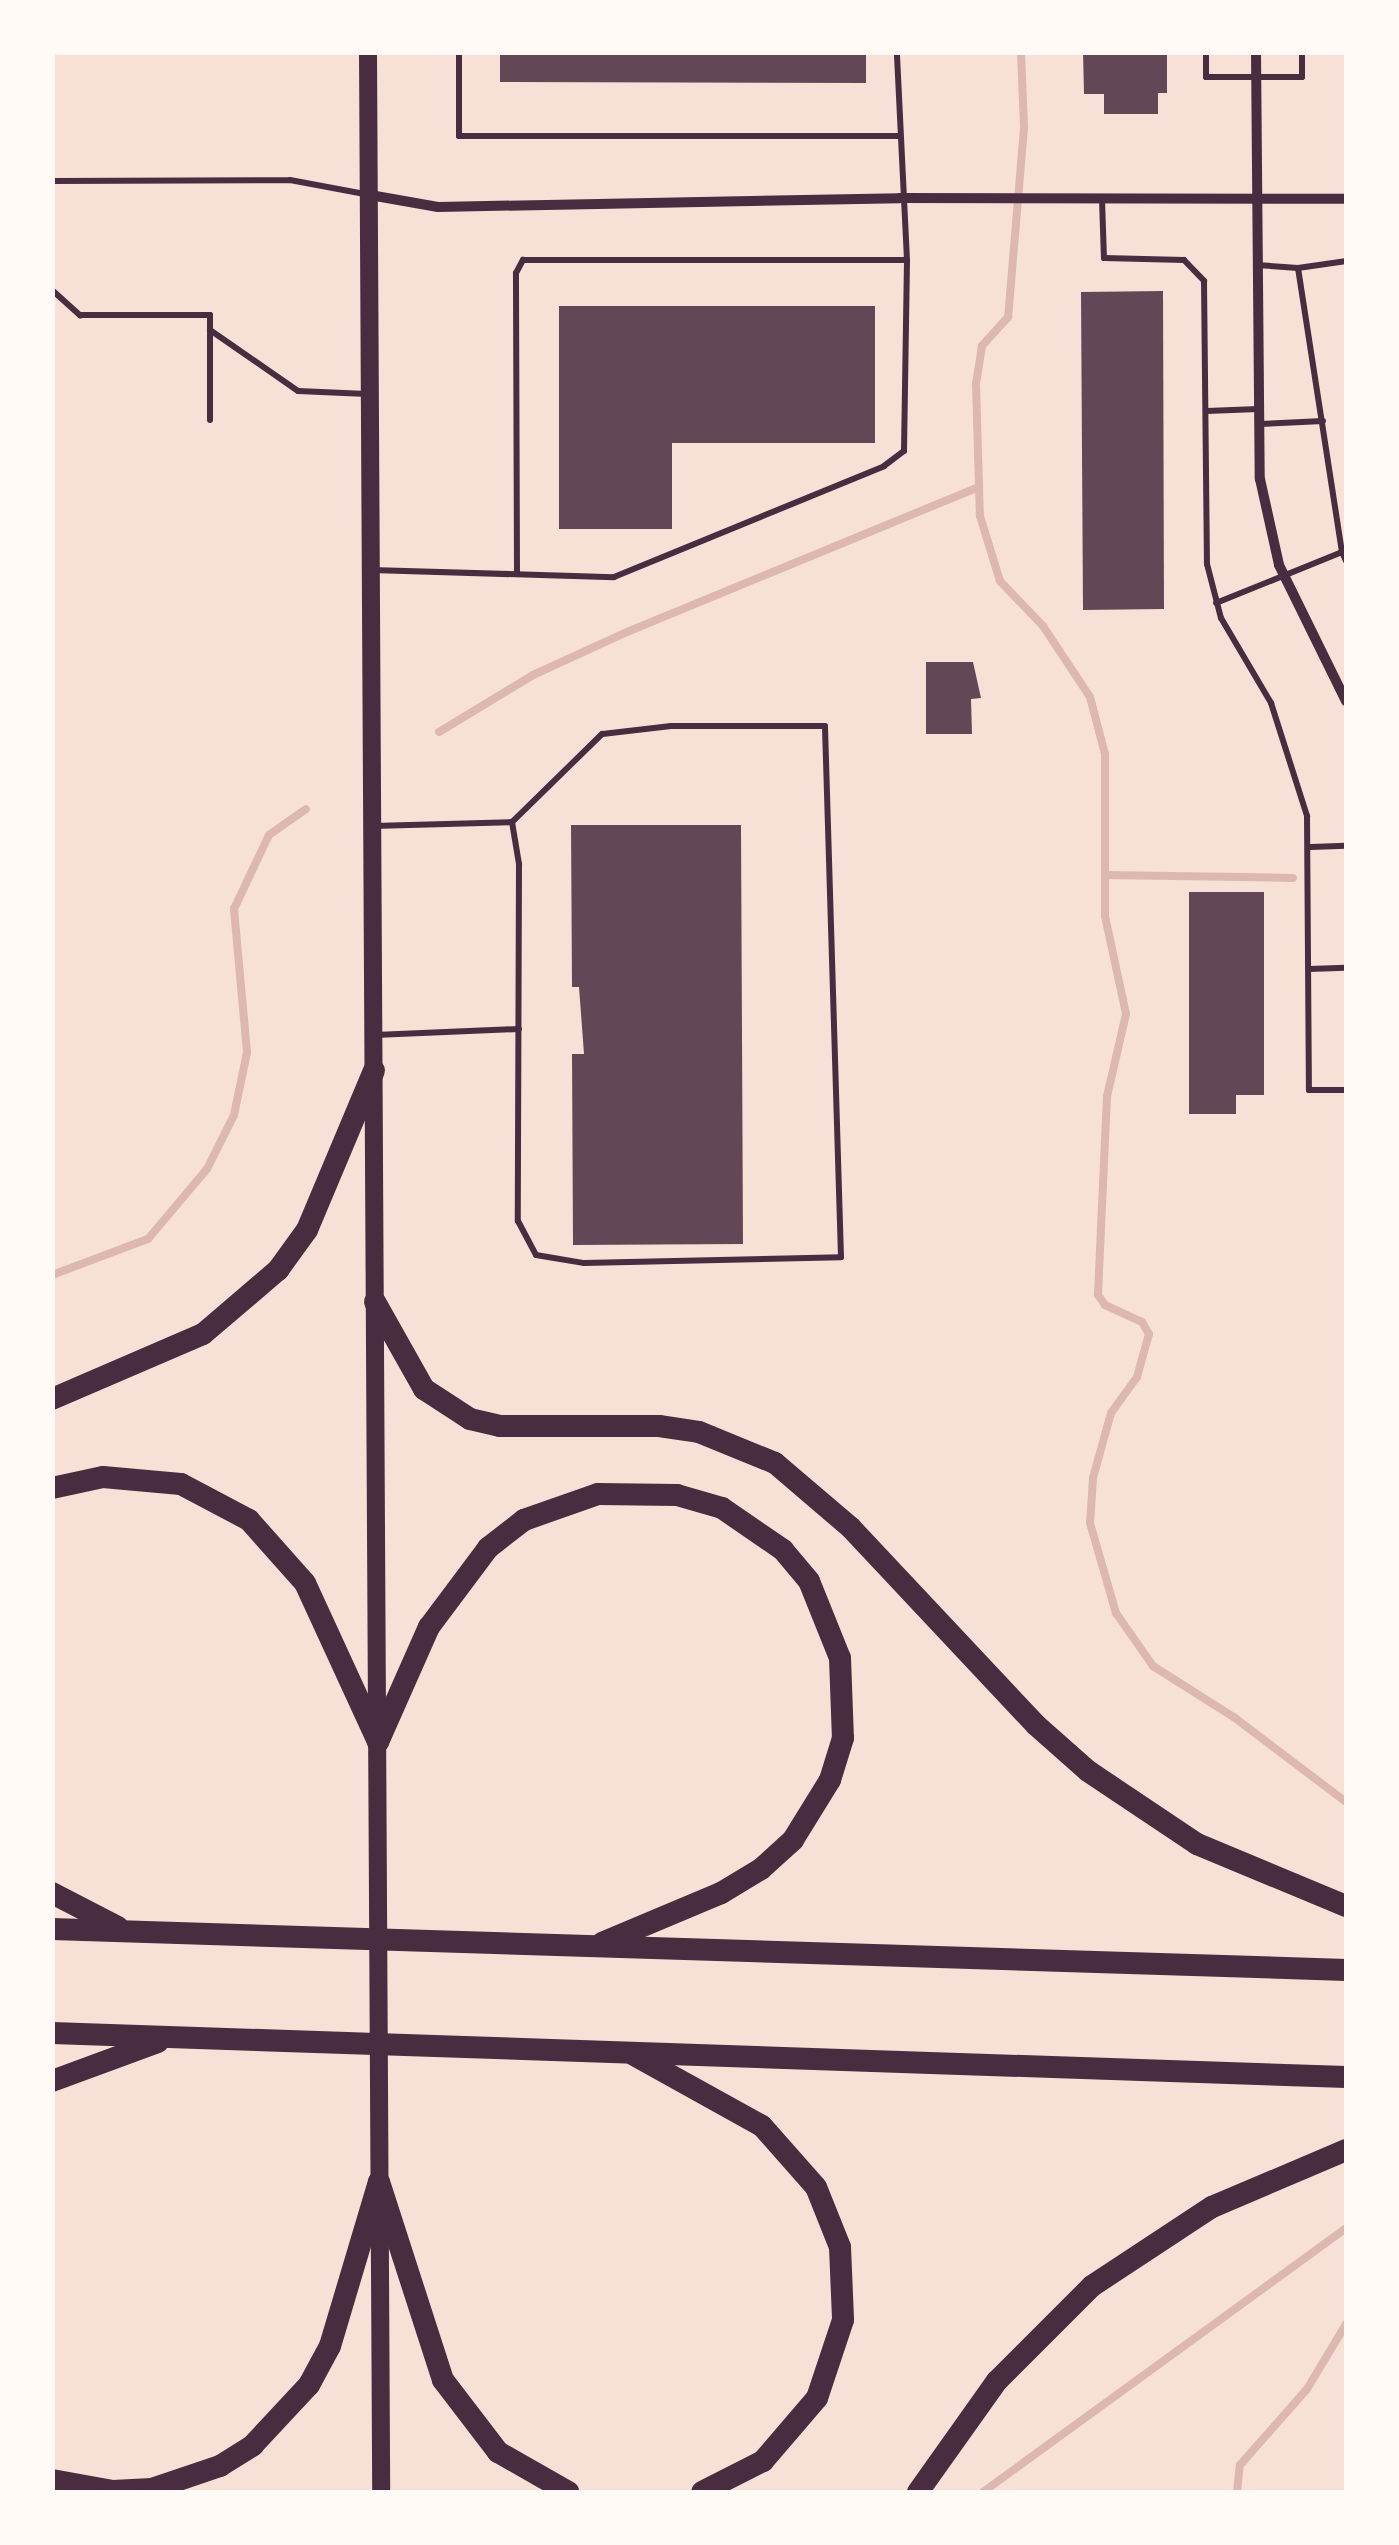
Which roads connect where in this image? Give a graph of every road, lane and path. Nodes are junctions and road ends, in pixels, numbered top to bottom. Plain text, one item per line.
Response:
1 (368, 52) edge
2 (459, 52) edge
3 (898, 52) edge
4 (1206, 52) edge
5 (1256, 52) edge
6 (1302, 52) edge
7 (1255, 77) junction
8 (899, 136) junction
9 (52, 181) edge
10 (370, 194) junction
11 (900, 198) junction
12 (1102, 199) junction
13 (1254, 199) junction
14 (1346, 199) edge
15 (907, 260) junction
16 (1346, 261) edge
17 (1255, 265) junction
18 (1298, 268) junction
19 (52, 290) edge
20 (210, 330) junction
21 (373, 394) junction
22 (1258, 409) junction
23 (1207, 411) junction
24 (210, 420) dead end
25 (1323, 421) junction
26 (1258, 424) junction
27 (1342, 552) junction
28 (1346, 561) edge
29 (370, 570) junction
30 (517, 574) junction
31 (1285, 576) junction
32 (1216, 603) junction
33 (1346, 702) edge
34 (512, 822) junction
35 (372, 826) junction
36 (1346, 846) edge
37 (1311, 847) junction
38 (1346, 968) edge
39 (1308, 969) junction
40 (519, 1029) junction
41 (373, 1035) junction
42 (374, 1071) junction
43 (1346, 1090) edge
44 (376, 1302) junction
45 (52, 1399) edge
46 (52, 1488) edge
47 (378, 1742) junction
48 (52, 1894) edge
49 (1346, 1906) edge
50 (52, 1929) edge
51 (126, 1931) junction
52 (594, 1946) junction
53 (1346, 1970) edge
54 (52, 2033) edge
55 (171, 2037) junction
56 (627, 2051) junction
57 (1346, 2076) edge
58 (52, 2081) edge
59 (1346, 2150) edge
60 (379, 2182) junction
61 (52, 2480) edge
62 (381, 2492) edge
63 (568, 2492) edge
64 (702, 2492) edge
65 (918, 2492) edge

1 - 10 main road
2 - 8 lane
3 - 8 lane
4 - 7 lane
5 - 7 street
6 - 7 lane
7 - 13 street
8 - 11 lane
9 - 10 lane
10 - 11 street
10 - 21 main road
11 - 12 street
11 - 15 lane
12 - 13 street
12 - 23 lane
13 - 14 street
13 - 17 street
15 - 30 lane
15 - 30 lane
16 - 18 lane
17 - 18 lane
17 - 22 street
18 - 25 lane
19 - 20 lane
20 - 21 lane
20 - 24 lane
21 - 29 main road
22 - 23 lane
22 - 26 street
23 - 32 lane
25 - 26 lane
25 - 27 lane
26 - 31 street
27 - 28 lane
27 - 31 lane
29 - 30 lane
29 - 35 main road
31 - 32 lane
31 - 33 street
32 - 37 lane
34 - 35 lane
34 - 40 lane
34 - 40 lane
35 - 41 main road
36 - 37 lane
37 - 39 lane
38 - 39 lane
39 - 43 lane
40 - 41 lane
41 - 42 main road
42 - 44 main road
42 - 45 highway
44 - 47 main road
44 - 49 highway
46 - 47 highway
47 - 52 highway
47 - 60 main road
48 - 51 highway
50 - 51 highway
51 - 52 highway
52 - 53 highway
54 - 55 highway
55 - 56 highway
55 - 58 highway
56 - 57 highway
56 - 64 highway
59 - 65 highway
60 - 61 highway
60 - 62 main road
60 - 63 highway

